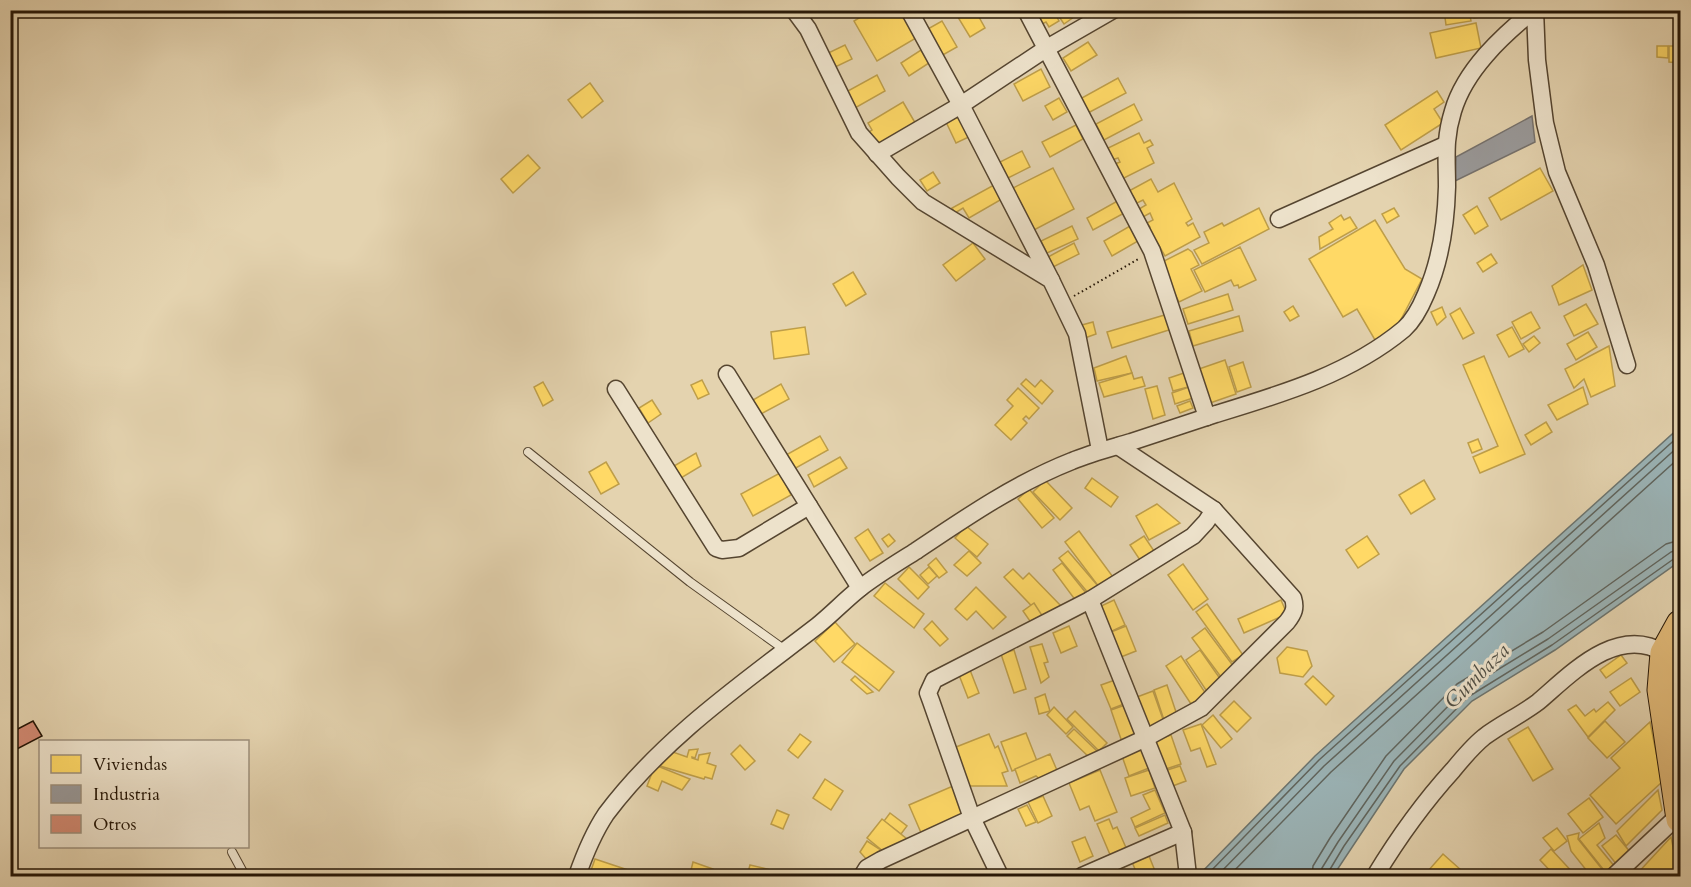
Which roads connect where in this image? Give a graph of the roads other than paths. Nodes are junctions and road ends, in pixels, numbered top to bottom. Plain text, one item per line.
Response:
1 (794, 10) edge
2 (909, 10) edge
3 (1026, 10) edge
4 (1113, 10) edge
5 (1534, 10) edge
6 (1047, 48) junction
7 (961, 105) junction
8 (1445, 145) junction
9 (878, 154) junction
10 (1279, 219) dead end
11 (1051, 280) junction
12 (1627, 365) dead end
13 (727, 374) dead end
14 (616, 389) dead end
15 (1207, 417) junction
16 (1118, 446) junction
17 (1100, 450) junction
18 (528, 452) dead end
19 (809, 506) junction
20 (1214, 510) junction
21 (860, 588) junction
22 (1090, 600) junction
23 (1680, 624) edge
24 (785, 650) junction
25 (1664, 654) junction
26 (1146, 738) junction
27 (1680, 816) edge
28 (972, 818) junction
29 (1183, 832) junction
30 (232, 852) dead end
31 (245, 876) edge
32 (577, 876) edge
33 (862, 876) edge
34 (1000, 876) edge
35 (1082, 876) edge
36 (1188, 876) edge
37 (1375, 876) edge
38 (1614, 876) edge

1 - 9 street
2 - 7 street
3 - 6 street
4 - 6 street
5 - 8 street
5 - 12 street
6 - 7 street
6 - 15 street
7 - 9 street
7 - 11 street
8 - 10 street
8 - 15 street
9 - 11 street
11 - 17 street
13 - 19 street
14 - 19 street
15 - 16 street
16 - 17 street
16 - 20 street
17 - 21 street
18 - 24 lane
19 - 21 street
20 - 22 street
20 - 26 street
21 - 24 street
22 - 26 street
22 - 28 street
23 - 25 main road
24 - 32 street
25 - 27 main road
25 - 37 street
26 - 28 street
26 - 29 street
27 - 38 street
28 - 33 street
28 - 34 street
29 - 35 street
29 - 36 street
30 - 31 lane

